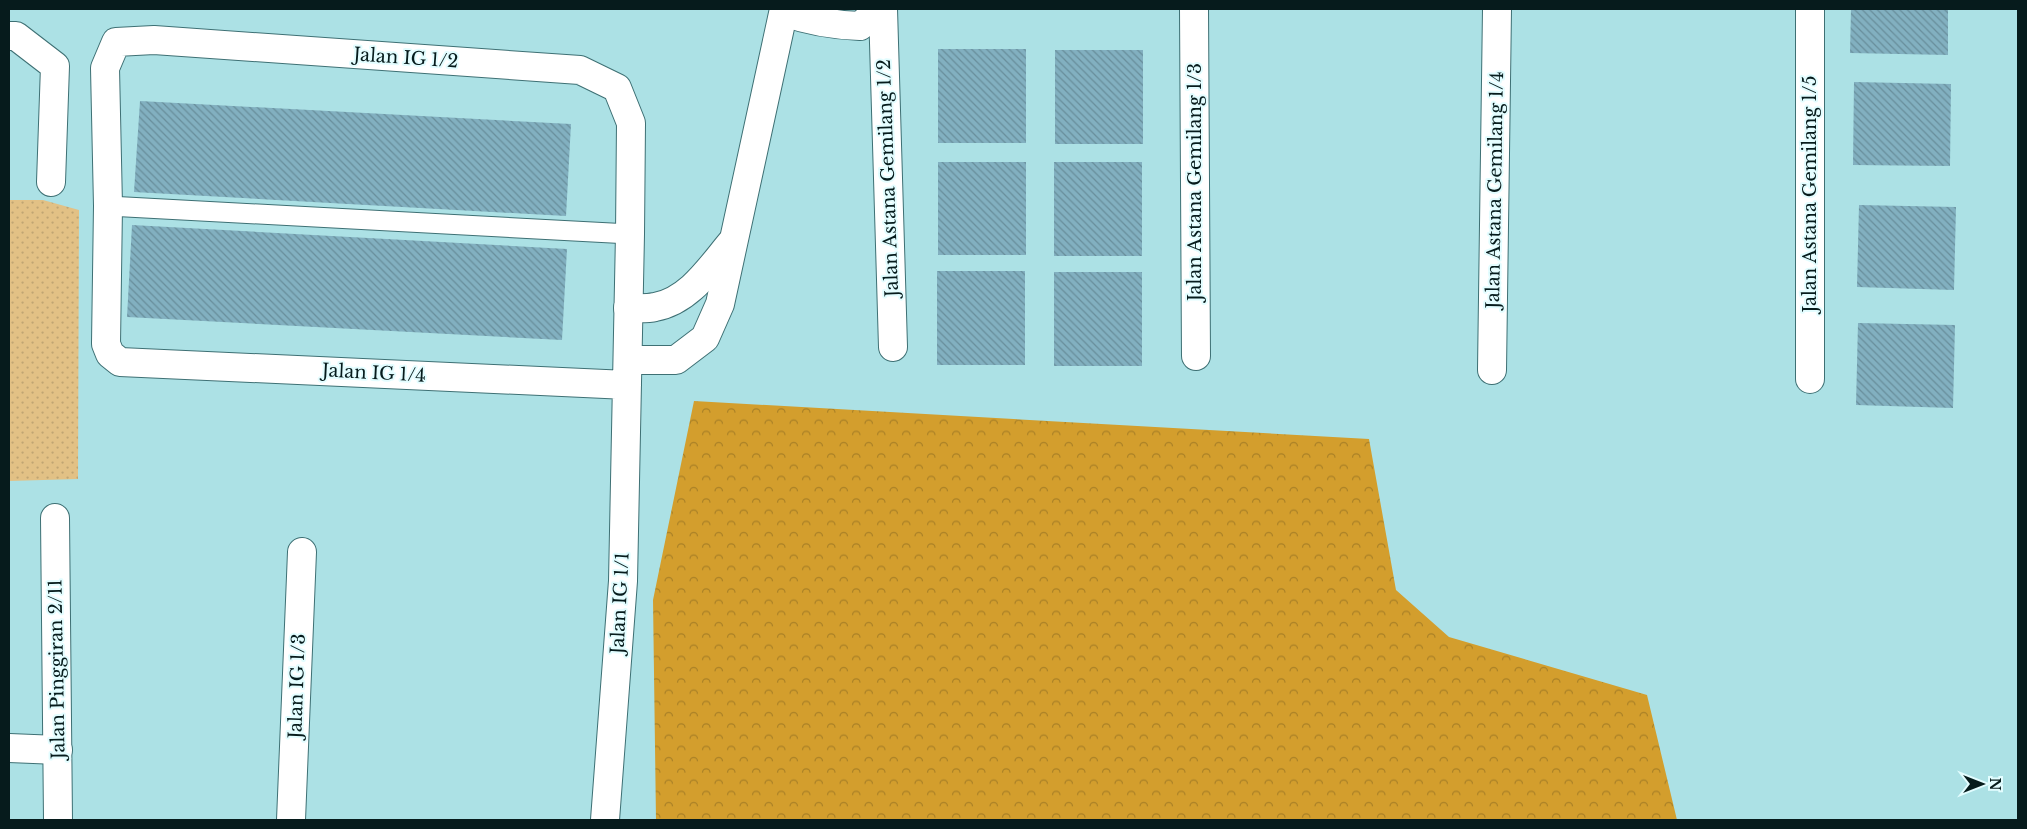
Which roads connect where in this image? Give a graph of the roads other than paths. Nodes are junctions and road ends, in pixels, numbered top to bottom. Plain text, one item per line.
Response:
1 (882, 9) edge
2 (1194, 9) edge
3 (1497, 9) edge
4 (1810, 9) edge
5 (784, 10) edge
6 (9, 36) edge
7 (631, 122) joint
8 (51, 182) dead end
9 (108, 206) junction
10 (630, 234) junction
11 (733, 240) junction
12 (628, 308) junction
13 (893, 347) dead end
14 (1196, 356) dead end
15 (1492, 370) dead end
16 (627, 372) junction
17 (1810, 379) dead end
18 (55, 518) dead end
19 (302, 552) dead end
20 (9, 748) edge
21 (58, 750) junction
22 (58, 820) edge
23 (291, 820) edge
24 (605, 820) edge

1 - 5 street
1 - 13 street, Jalan Astana Gemilang 1/2
2 - 14 street, Jalan Astana Gemilang 1/3
3 - 15 street, Jalan Astana Gemilang 1/4
4 - 17 street, Jalan Astana Gemilang 1/5
5 - 11 street, Jalan IG 1/4
6 - 8 street
7 - 9 street, Jalan IG 1/2
7 - 10 street, Jalan IG 1/1
9 - 10 lane
9 - 16 street, Jalan IG 1/4
10 - 12 street, Jalan IG 1/1
11 - 12 street
11 - 16 street, Jalan IG 1/4
12 - 16 street, Jalan IG 1/1
16 - 24 street, Jalan IG 1/1
18 - 21 street, Jalan Pinggiran 2/11
19 - 23 street, Jalan IG 1/3
20 - 21 street
21 - 22 street, Jalan Pinggiran 2/11

